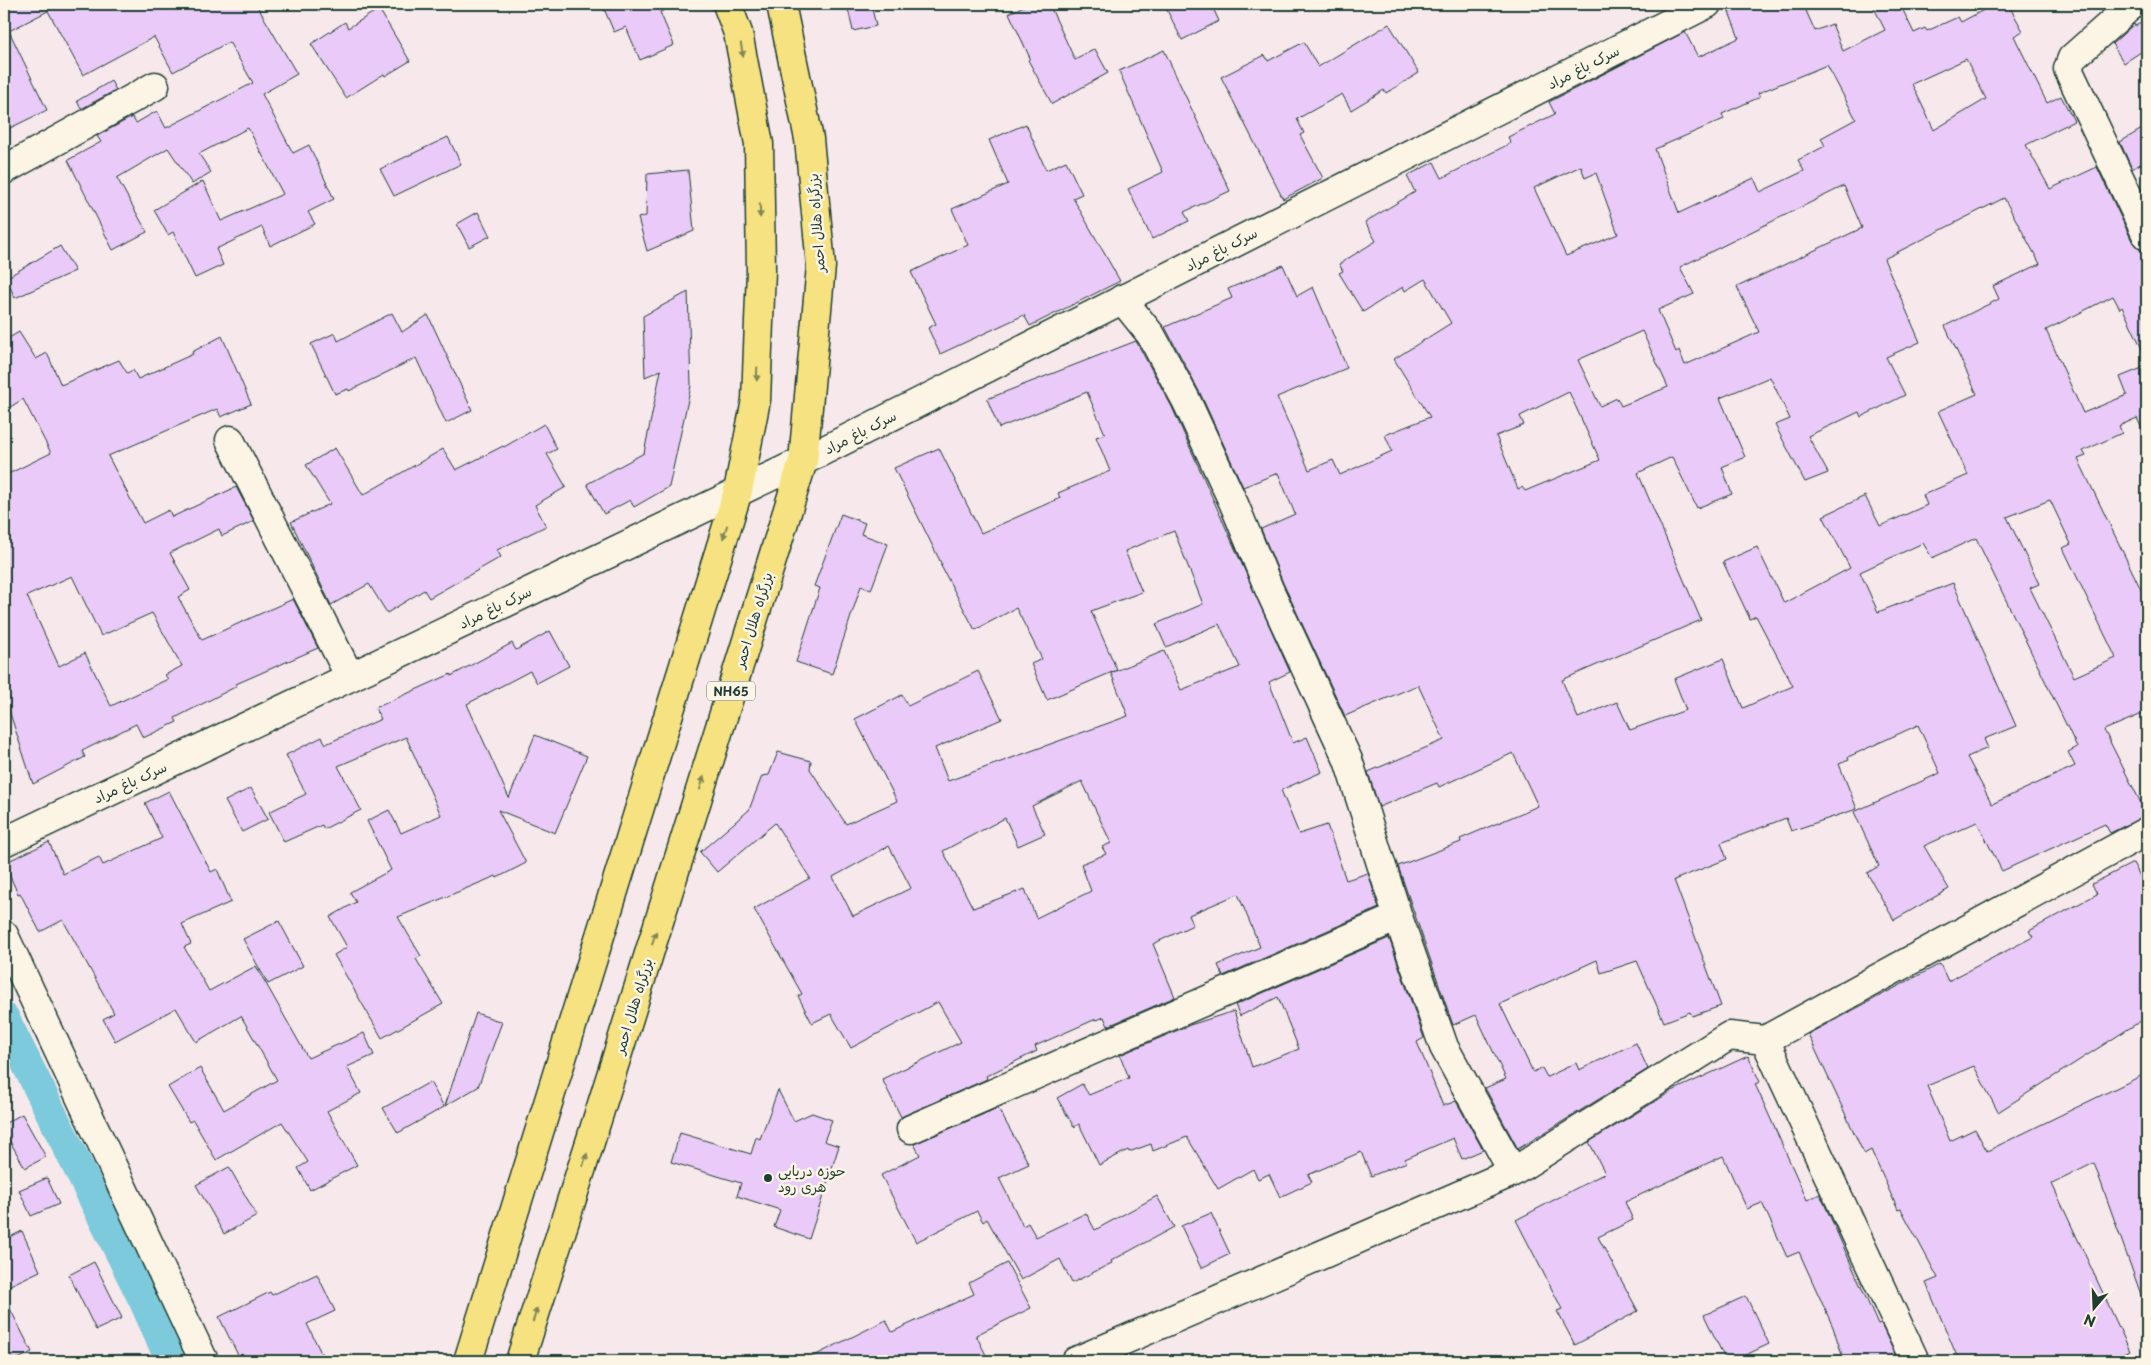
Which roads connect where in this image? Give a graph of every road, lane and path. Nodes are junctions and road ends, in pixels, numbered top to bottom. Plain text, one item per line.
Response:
1 (727, 4) edge
2 (781, 4) edge
3 (1707, 4) edge
4 (2133, 4) edge
5 (155, 86) dead end
6 (4, 170) edge
7 (2147, 236) edge
8 (1122, 299) junction
9 (230, 440) dead end
10 (803, 461) junction
11 (738, 491) junction
12 (350, 677) junction
13 (2147, 831) edge
14 (4, 842) edge
15 (1398, 917) junction
16 (4, 934) edge
17 (1765, 1040) junction
18 (911, 1129) dead end
19 (1513, 1172) junction
20 (204, 1361) edge
21 (468, 1361) edge
22 (520, 1361) edge
23 (1076, 1361) edge
24 (1915, 1361) edge

1 -> 11 highway
2 - 10 highway, بزرگراه هلال احمر / NH65
3 - 8 street, سرک باغ مراد
4 - 7 street
5 - 6 street
8 - 10 street, سرک باغ مراد
8 - 15 street
9 - 12 street
10 - 11 street, سرک باغ مراد
22 -> 10 highway, بزرگراه هلال احمر / NH65
11 - 12 street, سرک باغ مراد
11 -> 21 highway
12 - 14 street, سرک باغ مراد
13 - 17 street
15 - 18 street
15 - 19 street
16 - 20 street
17 - 19 street
17 - 24 street
19 - 23 street

